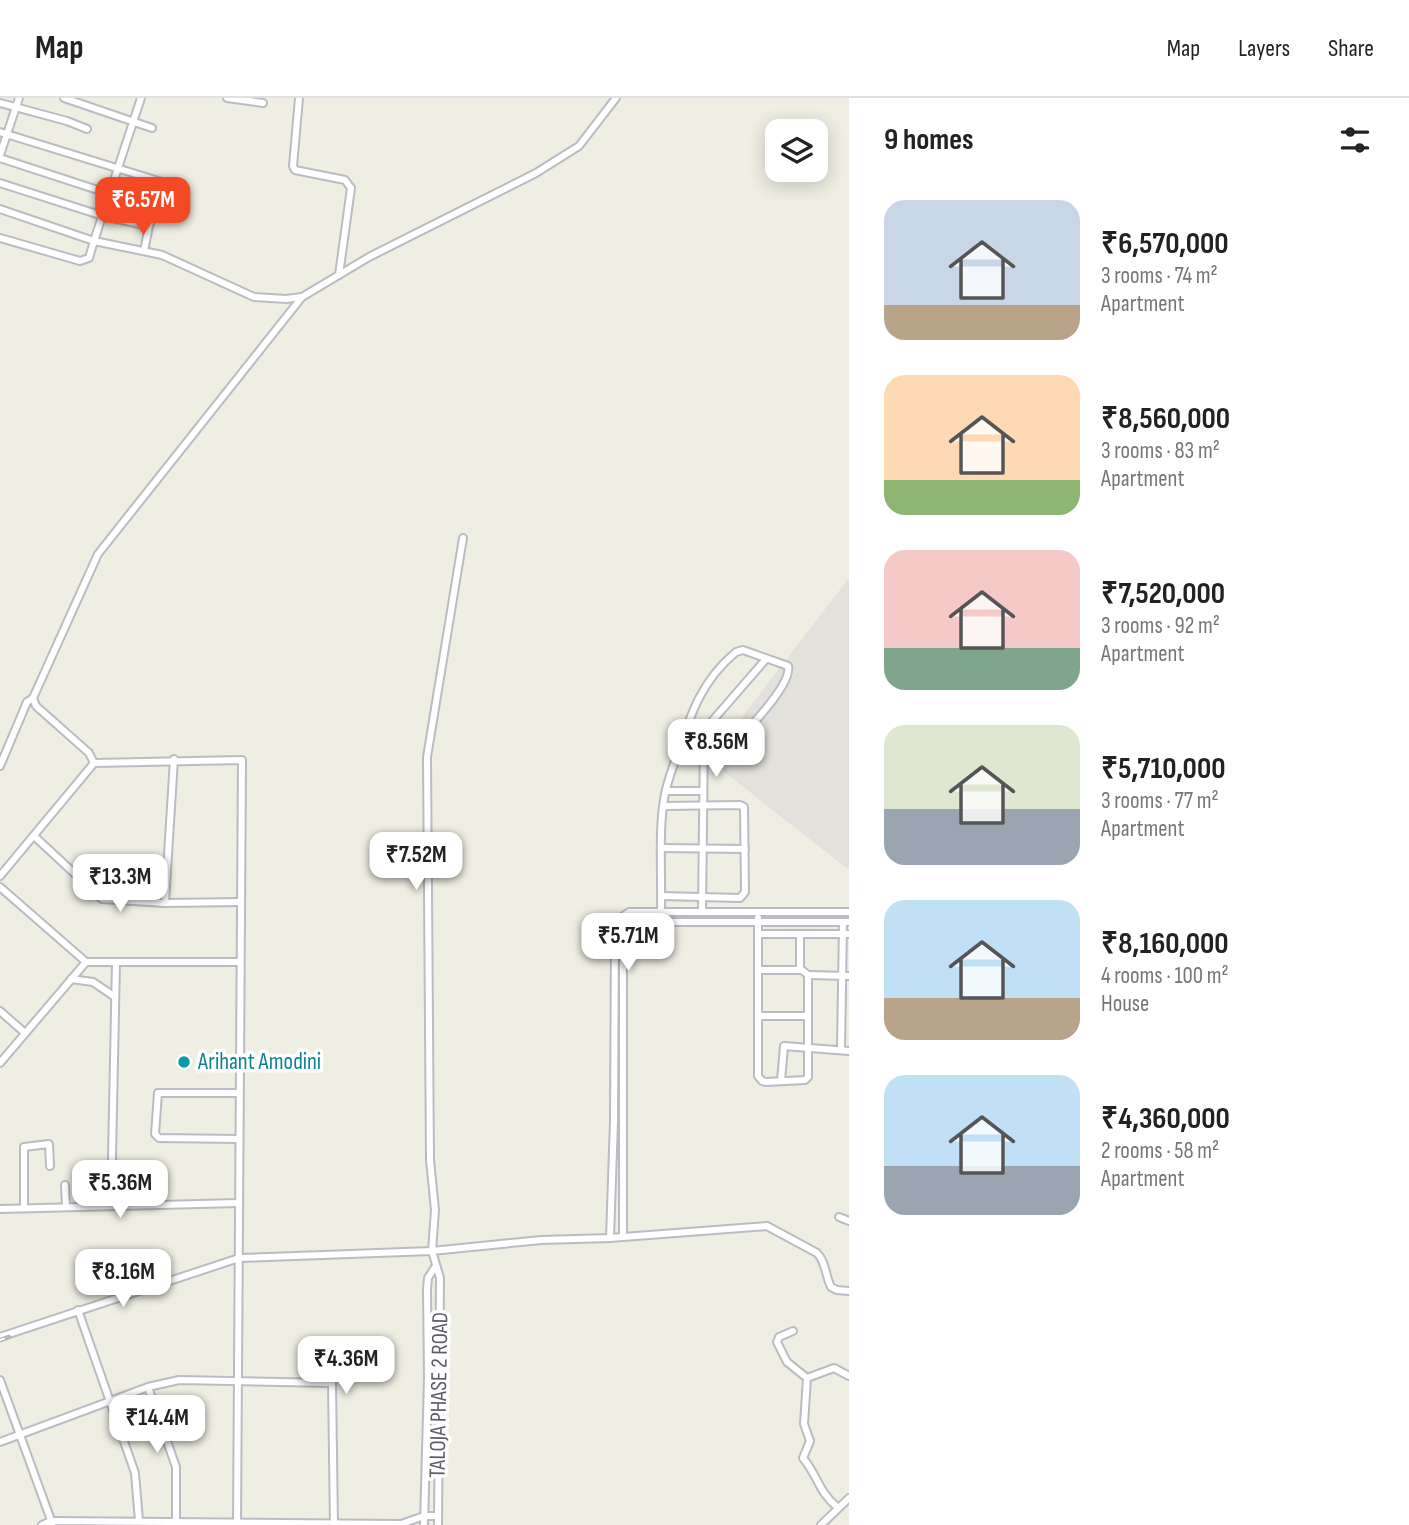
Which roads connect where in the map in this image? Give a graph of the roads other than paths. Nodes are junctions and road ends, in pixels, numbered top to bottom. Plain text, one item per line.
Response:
1 (19, 98) edge
2 (64, 98) edge
3 (140, 98) edge
4 (227, 98) edge
5 (299, 98) edge
6 (616, 98) edge
7 (0, 103) edge
8 (263, 103) dead end
9 (16, 108) junction
10 (134, 122) junction
11 (152, 128) dead end
12 (87, 129) dead end
13 (4, 133) edge
14 (0, 156) edge
15 (119, 167) junction
16 (0, 183) edge
17 (110, 194) junction
18 (157, 206) junction
19 (0, 209) edge
20 (103, 216) junction
21 (149, 226) junction
22 (0, 238) edge
23 (94, 242) junction
24 (144, 251) junction
25 (338, 275) junction
26 (302, 297) junction
27 (463, 538) dead end
28 (766, 659) junction
29 (33, 698) junction
30 (678, 752) junction
31 (702, 753) junction
32 (174, 760) junction
33 (94, 763) junction
34 (0, 766) edge
35 (666, 791) junction
36 (703, 791) junction
37 (664, 806) junction
38 (703, 806) junction
39 (34, 836) junction
40 (662, 848) junction
41 (703, 848) junction
42 (745, 849) junction
43 (0, 876) edge
44 (0, 887) edge
45 (662, 896) junction
46 (703, 897) junction
47 (241, 902) junction
48 (165, 903) junction
49 (661, 912) junction
50 (702, 912) junction
51 (758, 912) junction
52 (849, 912) edge
53 (618, 919) junction
54 (758, 921) junction
55 (846, 922) edge
56 (625, 924) junction
57 (758, 934) junction
58 (800, 934) junction
59 (846, 934) edge
60 (86, 961) junction
61 (116, 962) junction
62 (240, 962) junction
63 (758, 970) junction
64 (800, 970) junction
65 (808, 975) junction
66 (846, 976) edge
67 (71, 979) junction
68 (115, 997) junction
69 (0, 1011) edge
70 (758, 1016) junction
71 (808, 1016) junction
72 (849, 1026) edge
73 (25, 1033) junction
74 (841, 1036) junction
75 (808, 1048) junction
76 (845, 1050) edge
77 (0, 1063) edge
78 (781, 1081) junction
79 (239, 1093) junction
80 (239, 1139) junction
81 (50, 1166) dead end
82 (65, 1185) dead end
83 (239, 1203) junction
84 (111, 1206) junction
85 (66, 1207) junction
86 (24, 1208) junction
87 (0, 1209) edge
88 (839, 1217) dead end
89 (849, 1222) edge
90 (623, 1237) junction
91 (610, 1238) junction
92 (432, 1251) junction
93 (239, 1258) junction
94 (435, 1267) junction
95 (849, 1291) edge
96 (78, 1310) junction
97 (793, 1331) dead end
98 (0, 1338) edge
99 (849, 1376) edge
100 (807, 1378) junction
101 (0, 1380) edge
102 (237, 1381) junction
103 (148, 1387) junction
104 (109, 1402) junction
105 (20, 1435) junction
106 (0, 1442) edge
107 (849, 1498) edge
108 (837, 1507) junction
109 (424, 1516) junction
110 (438, 1516) junction
111 (139, 1521) junction
112 (176, 1521) junction
113 (52, 1523) edge
114 (237, 1523) edge
115 (334, 1524) edge
116 (42, 1525) edge
117 (424, 1525) edge
118 (438, 1525) edge
119 (821, 1525) edge

1 - 9 street
2 - 10 street
3 - 10 street
4 - 8 street
5 - 25 street
6 - 25 street
7 - 9 street
9 - 12 street
9 - 13 street
10 - 11 street
10 - 15 street
13 - 14 street
13 - 15 street
14 - 17 street
15 - 17 street
15 - 18 street
16 - 20 street
17 - 18 street
17 - 20 street
18 - 21 street
19 - 23 street
20 - 21 street
20 - 23 street
21 - 24 street
22 - 23 street
23 - 24 street
24 - 26 street
25 - 26 street
26 - 29 street
27 - 92 street, TALOJA PHASE 2 ROAD
28 - 30 street
28 - 31 street
28 - 31 street
29 - 33 street
29 - 34 street
30 - 31 street
30 - 35 street
31 - 36 street
32 - 33 street
32 - 47 street
32 - 48 street
33 - 39 street
35 - 36 street
35 - 37 street
36 - 38 street
37 - 38 street
37 - 40 street
38 - 41 street
38 - 42 street
39 - 43 street
39 - 48 street
40 - 41 street
40 - 45 street
41 - 42 street
41 - 46 street
42 - 46 street
44 - 60 street
45 - 46 street
45 - 49 street
46 - 50 street
47 - 48 street
47 - 62 street
49 - 50 street
49 - 53 street
50 - 51 street
51 - 52 street
51 - 54 street
53 - 56 street
53 - 91 street
54 - 55 street
54 - 56 street
54 - 57 street
55 - 59 street
56 - 90 street
57 - 58 street
57 - 63 street
58 - 59 street
58 - 64 street
59 - 66 street
60 - 61 street
60 - 67 street
61 - 62 street
61 - 68 street
62 - 79 street
63 - 64 street
63 - 70 street
64 - 65 street
65 - 66 street
65 - 71 street
66 - 74 street
67 - 68 street
67 - 73 street
68 - 84 street
69 - 73 street
70 - 71 street
70 - 78 street
71 - 75 street
72 - 74 street
73 - 77 street
74 - 76 street
75 - 76 street
75 - 78 street
75 - 78 street
79 - 80 street
79 - 80 street
80 - 83 street
81 - 86 street
82 - 85 street
83 - 84 street
83 - 93 street
84 - 85 street
85 - 86 street
86 - 87 street
88 - 89 street
90 - 91 street
90 - 95 street
91 - 92 street
92 - 93 street
92 - 94 street, TALOJA PHASE 2 ROAD
93 - 96 street
93 - 102 street
94 - 109 street, TALOJA PHASE 2 ROAD
94 - 110 street, TALOJA PHASE 2 ROAD
96 - 98 street
96 - 104 street
97 - 100 street
99 - 100 street
100 - 108 street
101 - 105 street
102 - 103 street
102 - 114 street
102 - 115 street
103 - 104 street
103 - 112 street
104 - 105 street
104 - 111 street
105 - 106 street
105 - 113 street
107 - 108 street
108 - 119 street
109 - 110 street
109 - 115 street
109 - 117 street, TALOJA PHASE 2 ROAD
110 - 118 street, TALOJA PHASE 2 ROAD
111 - 112 street
111 - 113 street
112 - 114 street
113 - 116 street
114 - 115 street

